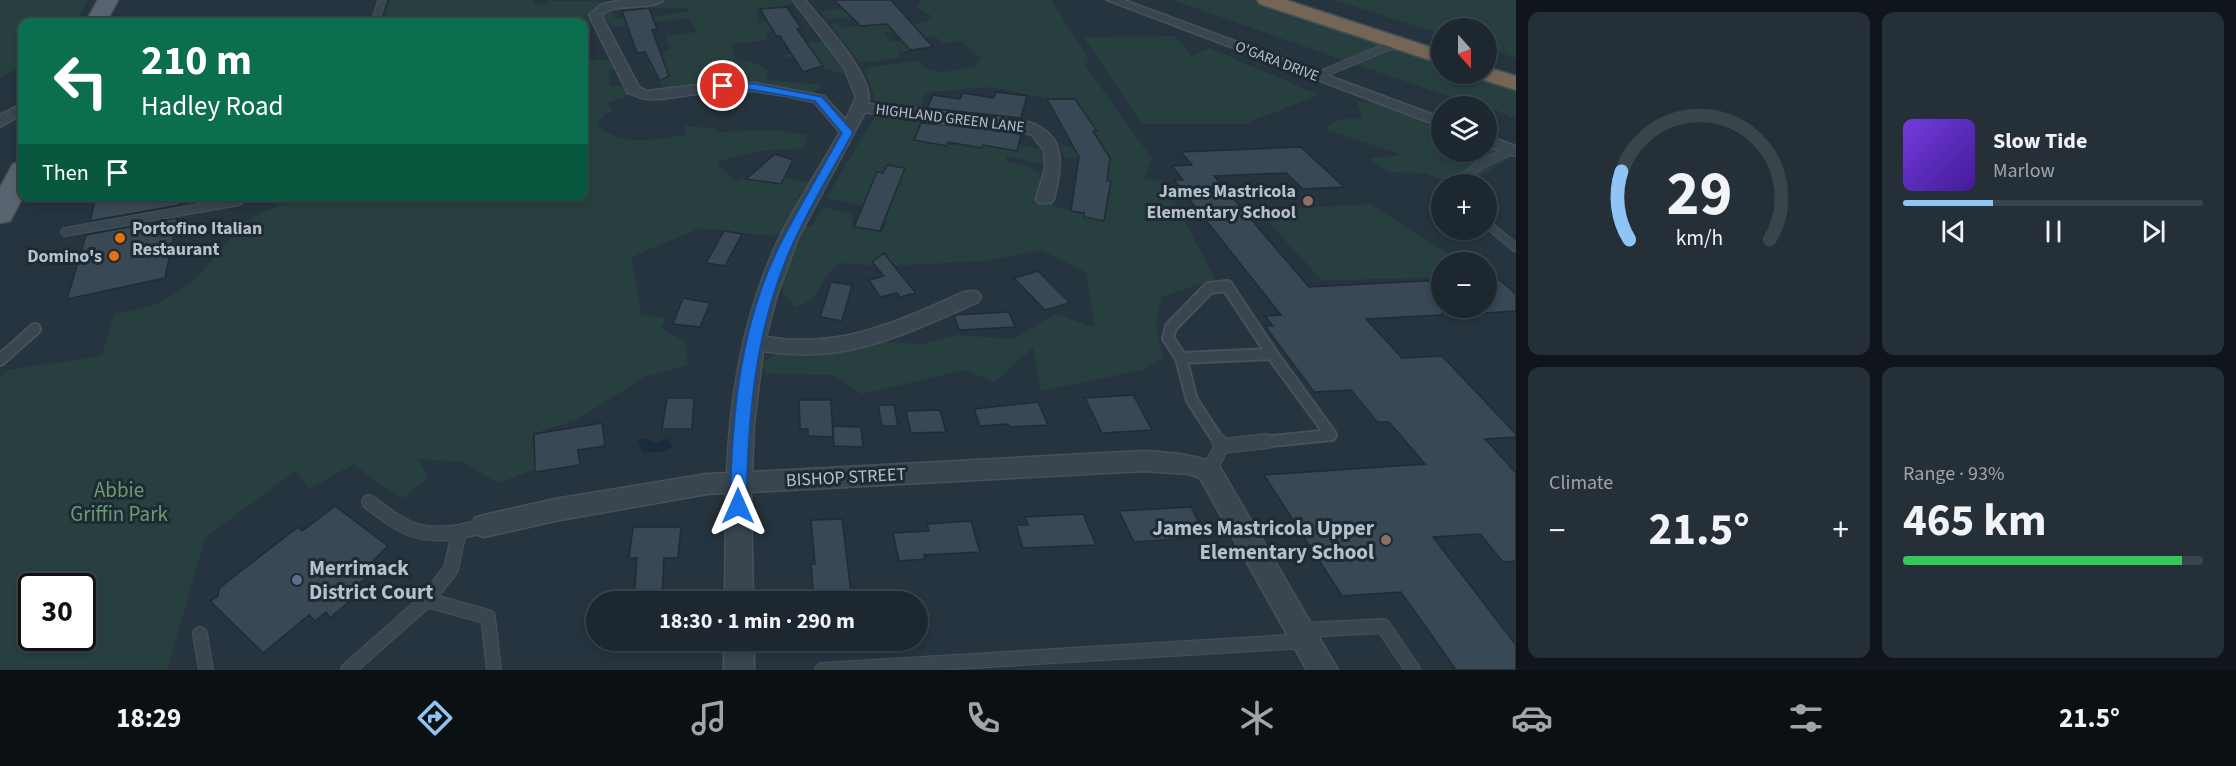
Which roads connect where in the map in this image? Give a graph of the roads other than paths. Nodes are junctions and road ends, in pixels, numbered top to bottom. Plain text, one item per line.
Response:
1 (382, 0) edge
2 (657, 0) edge
3 (800, 0) edge
4 (1113, 0) edge
5 (1267, 0) edge
6 (1300, 0) edge
7 (112, 1) edge
8 (99, 18) edge
9 (376, 18) edge
10 (1431, 42) edge
11 (1396, 43) junction
12 (1431, 54) edge
13 (1497, 65) edge
14 (1516, 71) edge
15 (1317, 76) junction
16 (1497, 76) edge
17 (1516, 82) edge
18 (819, 99) junction
19 (853, 101) junction
20 (18, 111) edge
21 (1431, 119) edge
22 (0, 122) edge
23 (848, 132) junction
24 (1497, 144) edge
25 (1514, 150) edge
26 (1468, 174) edge
27 (1045, 198) dead end
28 (239, 201) dead end
29 (65, 232) dead end
30 (1497, 233) edge
31 (1516, 248) edge
32 (971, 297) dead end
33 (35, 329) dead end
34 (753, 342) junction
35 (1272, 354) junction
36 (1181, 358) junction
37 (0, 360) edge
38 (1221, 446) junction
39 (1209, 471) junction
40 (738, 483) junction
41 (369, 502) dead end
42 (484, 526) joint
43 (459, 532) junction
44 (739, 591) edge
45 (427, 600) junction
46 (201, 634) dead end
47 (1305, 635) junction
48 (739, 651) edge
49 (206, 670) edge
50 (348, 670) edge
51 (494, 670) edge
52 (739, 670) edge
53 (822, 670) edge
54 (1323, 670) edge
55 (1413, 670) edge

1 - 9 lane
2 - 18 street, HIGHLAND GREEN LANE
3 - 19 street
4 - 15 street, O'GARA DRIVE
5 - 11 highway
6 - 10 highway
7 - 8 main road
11 - 12 highway
11 - 15 lane
13 - 14 highway
15 - 21 street, O'GARA DRIVE
16 - 17 highway
18 - 19 street, HIGHLAND GREEN LANE
18 - 23 street
19 - 23 street
19 - 27 street, HIGHLAND GREEN LANE
20 - 22 street
23 - 34 street
24 - 25 street
25 - 26 lane
28 - 29 lane
30 - 31 lane
32 - 34 street
33 - 37 lane
34 - 40 street
35 - 36 lane
35 - 36 lane
35 - 38 lane
36 - 38 lane
38 - 39 lane
39 - 40 street, BISHOP STREET
39 - 47 street
40 - 42 street, BISHOP STREET
40 - 44 street
41 - 43 lane
42 - 43 lane
43 - 45 lane
45 - 50 lane
45 - 51 lane
46 - 49 lane
47 - 53 lane
47 - 54 street
47 - 55 lane
48 - 52 street

